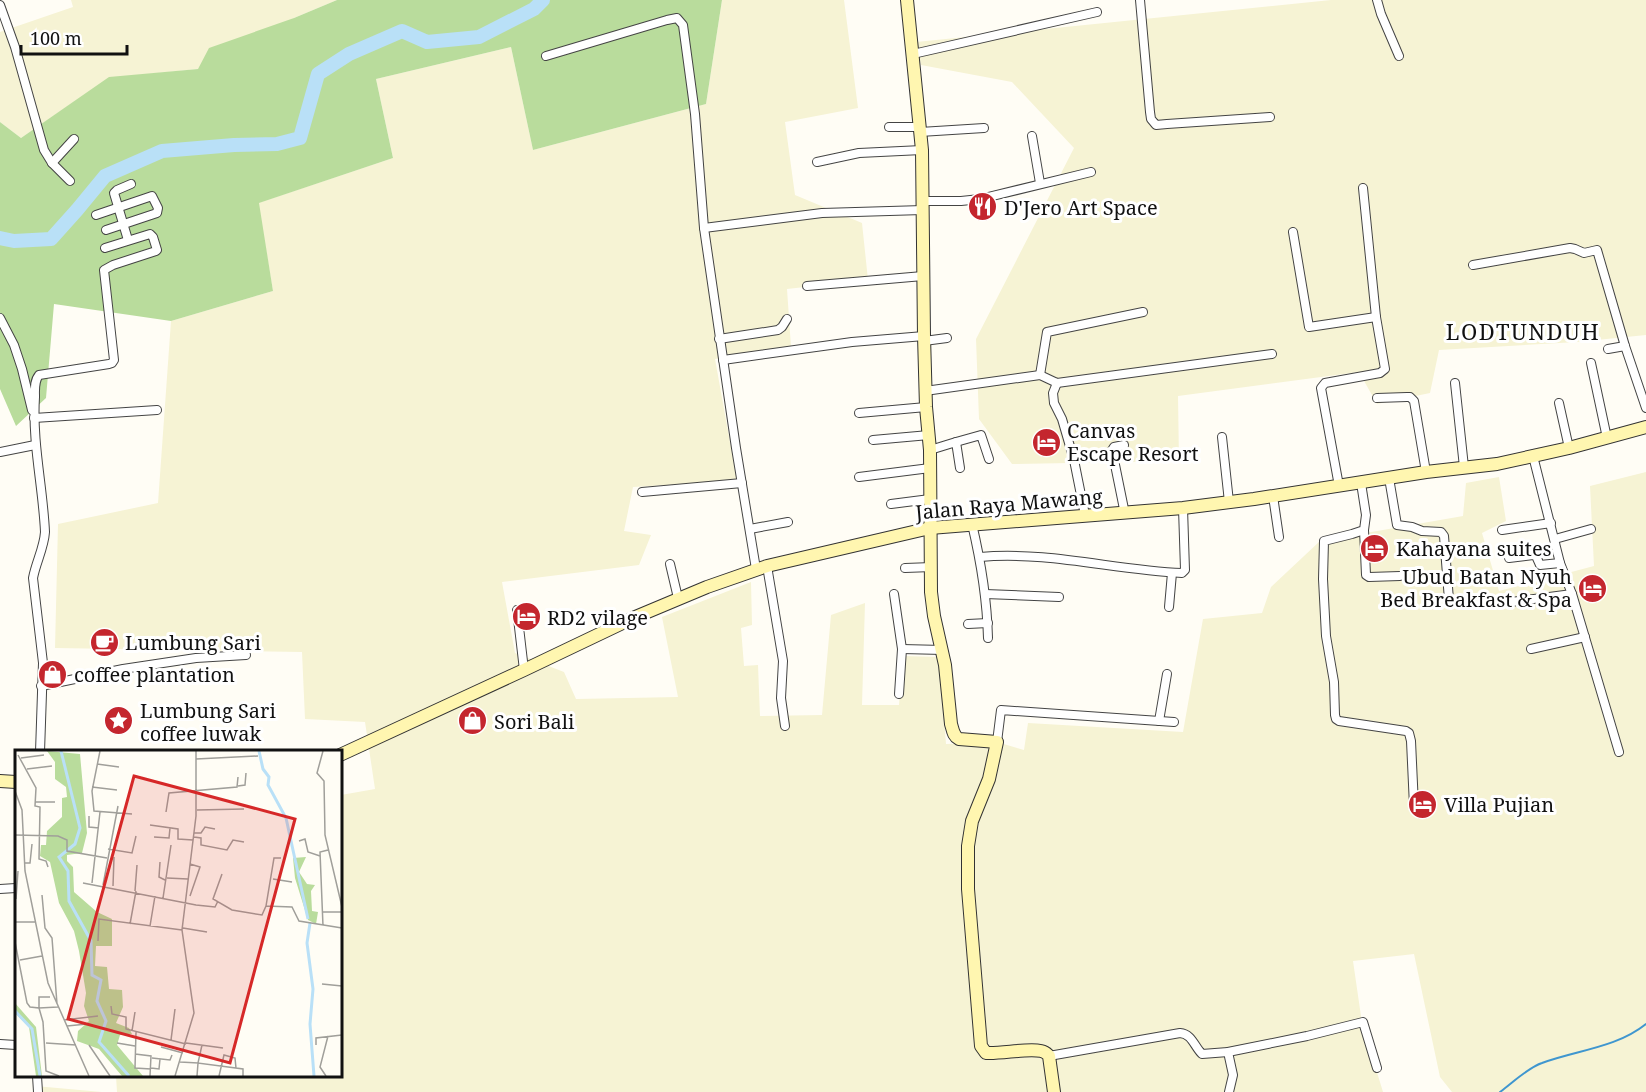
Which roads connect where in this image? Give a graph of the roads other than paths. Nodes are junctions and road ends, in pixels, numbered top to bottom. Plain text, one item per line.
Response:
1 (907, 0) edge
2 (1140, 0) edge
3 (1377, 0) edge
4 (0, 5) edge
5 (1096, 12) dead end
6 (913, 54) junction
7 (546, 56) dead end
8 (1399, 56) dead end
9 (1270, 117) dead end
10 (889, 127) dead end
11 (984, 128) dead end
12 (920, 130) junction
13 (1032, 136) dead end
14 (74, 139) dead end
15 (922, 150) junction
16 (817, 162) dead end
17 (52, 163) junction
18 (1091, 172) dead end
19 (70, 181) dead end
20 (1040, 183) junction
21 (131, 184) dead end
22 (1363, 188) dead end
23 (923, 206) junction
24 (119, 208) junction
25 (96, 215) dead end
26 (124, 224) junction
27 (704, 228) junction
28 (106, 230) dead end
29 (1293, 232) dead end
30 (128, 240) junction
31 (105, 248) dead end
32 (1473, 265) dead end
33 (923, 276) junction
34 (807, 286) dead end
35 (1143, 312) dead end
36 (1376, 317) junction
37 (0, 318) edge
38 (788, 319) dead end
39 (947, 338) dead end
40 (719, 339) junction
41 (924, 339) junction
42 (1624, 346) junction
43 (1608, 349) dead end
44 (1272, 354) dead end
45 (723, 360) junction
46 (1592, 363) dead end
47 (1040, 375) junction
48 (1057, 383) junction
49 (1455, 383) dead end
50 (925, 391) junction
51 (1377, 398) dead end
52 (1559, 404) dead end
53 (926, 407) junction
54 (1646, 408) edge
55 (157, 410) dead end
56 (859, 413) dead end
57 (34, 416) junction
58 (1646, 427) edge
59 (929, 435) junction
60 (1222, 437) dead end
61 (1607, 438) junction
62 (873, 440) dead end
63 (956, 442) junction
64 (35, 445) junction
65 (1124, 445) dead end
66 (1569, 448) junction
67 (930, 450) junction
68 (0, 452) edge
69 (1533, 456) junction
70 (989, 459) dead end
71 (1464, 467) junction
72 (930, 468) junction
73 (960, 468) dead end
74 (1426, 472) junction
75 (859, 477) dead end
76 (1389, 478) junction
77 (742, 483) junction
78 (1361, 483) junction
79 (1339, 486) junction
80 (642, 492) dead end
81 (1273, 496) junction
82 (930, 499) junction
83 (1229, 502) junction
84 (891, 504) dead end
85 (1183, 508) junction
86 (1125, 513) junction
87 (1085, 515) junction
88 (788, 522) dead end
89 (1551, 523) junction
90 (972, 524) junction
91 (930, 528) junction
92 (750, 529) junction
93 (1591, 529) dead end
94 (1364, 530) junction
95 (1502, 530) dead end
96 (1279, 537) dead end
97 (1556, 539) junction
98 (980, 557) junction
99 (1509, 558) dead end
100 (1560, 563) junction
101 (670, 564) dead end
102 (932, 567) junction
103 (762, 568) junction
104 (905, 568) dead end
105 (1172, 573) junction
106 (1400, 576) dead end
107 (894, 594) dead end
108 (985, 594) junction
109 (1572, 594) junction
110 (1059, 597) dead end
111 (678, 598) junction
112 (1449, 600) dead end
113 (1496, 603) dead end
114 (1169, 608) dead end
115 (517, 610) dead end
116 (988, 623) junction
117 (968, 624) dead end
118 (1584, 637) junction
119 (988, 638) dead end
120 (902, 649) junction
121 (1530, 649) dead end
122 (943, 650) junction
123 (246, 655) dead end
124 (524, 670) junction
125 (1167, 674) dead end
126 (41, 686) junction
127 (899, 694) dead end
128 (1159, 721) junction
129 (1174, 722) dead end
130 (784, 726) dead end
131 (997, 742) junction
132 (40, 750) edge
133 (1619, 752) dead end
134 (342, 753) edge
135 (0, 781) edge
136 (15, 782) edge
137 (1414, 806) dead end
138 (15, 888) edge
139 (0, 889) edge
140 (0, 1044) edge
141 (15, 1045) edge
142 (1228, 1052) junction
143 (1049, 1056) junction
144 (1377, 1068) dead end
145 (37, 1077) edge
146 (38, 1092) edge
147 (1054, 1092) edge
148 (1229, 1092) edge

1 - 6 main road
2 - 9 street
3 - 8 street
4 - 17 street
5 - 6 street
6 - 12 main road
7 - 27 street
10 - 12 street
11 - 12 street
12 - 15 main road
13 - 20 street
14 - 17 street
15 - 16 street
15 - 23 main road
17 - 19 street
18 - 20 street
20 - 23 street
21 - 24 street
22 - 36 street
23 - 27 street
23 - 33 main road
24 - 25 street
24 - 26 street
24 - 26 street
26 - 28 street
26 - 30 street
27 - 40 street
29 - 36 street
30 - 31 street
30 - 57 street
32 - 42 street
33 - 34 street
33 - 41 main road
35 - 47 street
36 - 79 street
37 - 57 street
38 - 40 street
39 - 41 street
40 - 45 street
41 - 45 street
41 - 50 main road
42 - 43 street
42 - 54 street
44 - 48 street
45 - 77 street
46 - 61 street
47 - 48 street
47 - 50 street
48 - 87 street
49 - 71 street
50 - 53 main road
51 - 74 street
52 - 66 street
53 - 56 street
53 - 59 main road
55 - 57 street
57 - 64 street
58 - 61 main road, Jalan Raya Mawang
59 - 62 street
59 - 67 main road
60 - 83 street
61 - 66 main road, Jalan Raya Mawang
63 - 67 street
63 - 70 street
63 - 73 street
64 - 68 street
64 - 126 street
65 - 86 street
66 - 69 main road, Jalan Raya Mawang
67 - 72 main road
69 - 71 main road, Jalan Raya Mawang
69 - 89 street
71 - 74 main road, Jalan Raya Mawang
72 - 75 street
72 - 82 main road
74 - 76 main road, Jalan Raya Mawang
76 - 78 main road, Jalan Raya Mawang
76 - 112 street
77 - 80 street
77 - 92 street
78 - 79 main road, Jalan Raya Mawang
78 - 94 street
79 - 81 main road, Jalan Raya Mawang
81 - 83 main road, Jalan Raya Mawang
81 - 96 street
82 - 84 street
82 - 91 main road
83 - 85 main road, Jalan Raya Mawang
85 - 86 main road, Jalan Raya Mawang
85 - 105 street
86 - 87 main road, Jalan Raya Mawang
87 - 90 main road, Jalan Raya Mawang
88 - 92 street
89 - 95 street
89 - 97 street
90 - 91 main road, Jalan Raya Mawang
90 - 98 street
91 - 102 main road
91 - 103 main road, Jalan Raya Mawang
92 - 103 street
93 - 97 street
94 - 106 street
94 - 137 street
97 - 100 street
98 - 105 street
98 - 108 street
99 - 100 street
100 - 109 street
101 - 111 street
102 - 104 street
102 - 122 main road
103 - 111 main road, Jalan Raya Mawang
103 - 130 street
105 - 114 street
107 - 120 street
108 - 110 street
108 - 116 street
109 - 113 street
109 - 118 street
111 - 124 main road, Jalan Raya Mawang
115 - 124 street
116 - 117 street
116 - 119 street
118 - 121 street
118 - 133 street
120 - 122 street
120 - 127 street
122 - 131 main road
123 - 126 street
124 - 134 main road, Jalan Raya Mawang
125 - 128 street
126 - 132 street
128 - 129 street
128 - 131 street
131 - 143 main road
135 - 136 main road
138 - 139 street
140 - 141 street
142 - 143 street
142 - 144 street
142 - 148 street
143 - 147 main road
145 - 146 street

